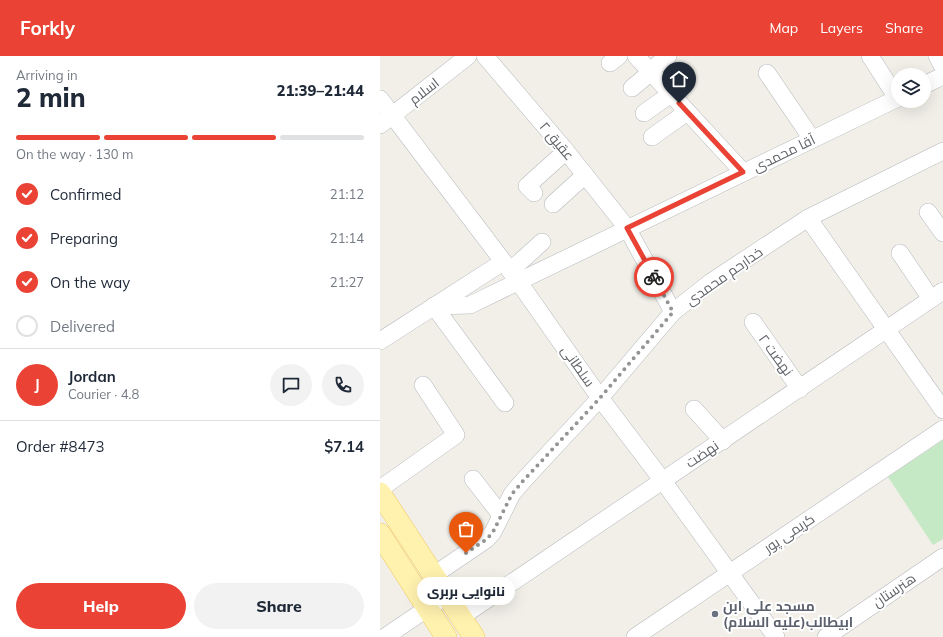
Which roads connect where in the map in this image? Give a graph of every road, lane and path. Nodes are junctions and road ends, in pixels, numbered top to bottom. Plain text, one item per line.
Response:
1 (468, 56) edge
2 (486, 56) edge
3 (636, 56) edge
4 (668, 56) edge
5 (870, 56) edge
6 (937, 56) edge
7 (943, 67) edge
8 (650, 72) junction
9 (767, 73) dead end
10 (943, 76) edge
11 (931, 82) edge
12 (632, 88) dead end
13 (891, 88) edge
14 (671, 94) junction
15 (380, 99) edge
16 (891, 101) edge
17 (687, 112) junction
18 (644, 113) dead end
19 (386, 121) edge
20 (652, 137) dead end
21 (812, 139) junction
22 (566, 151) junction
23 (943, 151) edge
24 (743, 172) junction
25 (585, 175) junction
26 (534, 193) dead end
27 (553, 204) dead end
28 (928, 212) dead end
29 (808, 218) junction
30 (627, 228) junction
31 (943, 233) edge
32 (542, 242) dead end
33 (900, 253) dead end
34 (510, 271) junction
35 (937, 295) edge
36 (434, 306) junction
37 (673, 312) junction
38 (752, 322) dead end
39 (888, 330) junction
40 (380, 341) edge
41 (423, 385) dead end
42 (800, 389) junction
43 (600, 398) junction
44 (505, 403) dead end
45 (694, 409) dead end
46 (943, 410) edge
47 (943, 429) edge
48 (723, 441) junction
49 (473, 479) dead end
50 (663, 481) junction
51 (380, 489) edge
52 (380, 493) edge
53 (501, 516) junction
54 (380, 534) edge
55 (943, 557) edge
56 (730, 573) junction
57 (434, 575) junction
58 (447, 595) junction
59 (428, 608) junction
60 (461, 618) junction
61 (385, 637) edge
62 (446, 637) edge
63 (474, 637) edge
64 (635, 637) edge
65 (776, 637) edge
66 (826, 637) edge

1 - 19 street, اسلام
2 - 22 street, عقیق ۲
3 - 8 street
4 - 8 street
5 - 13 street
6 - 7 street
8 - 12 street
8 - 14 street
9 - 21 street
10 - 11 street
14 - 17 street
14 - 18 street
15 - 19 street, سلطانی
16 - 21 street, آقا محمدی
17 - 20 street
17 - 24 street
19 - 34 street, سلطانی
21 - 24 street, آقا محمدی
22 - 25 street, عقیق ۲
22 - 26 street
23 - 29 street, خدارحم محمدی
24 - 30 street, آقا محمدی
25 - 27 street
25 - 30 street, عقیق ۲
28 - 31 street
29 - 37 street, خدارحم محمدی
29 - 39 street
30 - 34 street, آقا محمدی
30 - 37 street, عقیق ۲
32 - 34 street
33 - 35 street
34 - 36 street
34 - 36 street
34 - 43 street, سلطانی
35 - 39 street, نهضت
36 - 40 street
36 - 44 street
37 - 43 street, خدارحم محمدی
38 - 42 street, نهضت ۲
39 - 42 street, نهضت
39 - 46 street
41 - 51 street
42 - 48 street, نهضت
43 - 50 street, سلطانی
43 - 53 street, خدارحم محمدی
45 - 48 street
47 - 56 street, کریمی پور
48 - 50 street, نهضت
49 - 53 street
50 - 56 street, سلطانی
50 - 60 street, نهضت
52 - 57 main road
53 - 57 street, خدارحم محمدی
54 - 59 main road
55 - 66 street, هنرستان
56 - 64 street, کریمی پور
56 - 65 street, سلطانی
57 - 58 main road
58 - 59 street
58 - 60 main road
59 - 61 street
59 - 62 main road
60 - 63 main road

